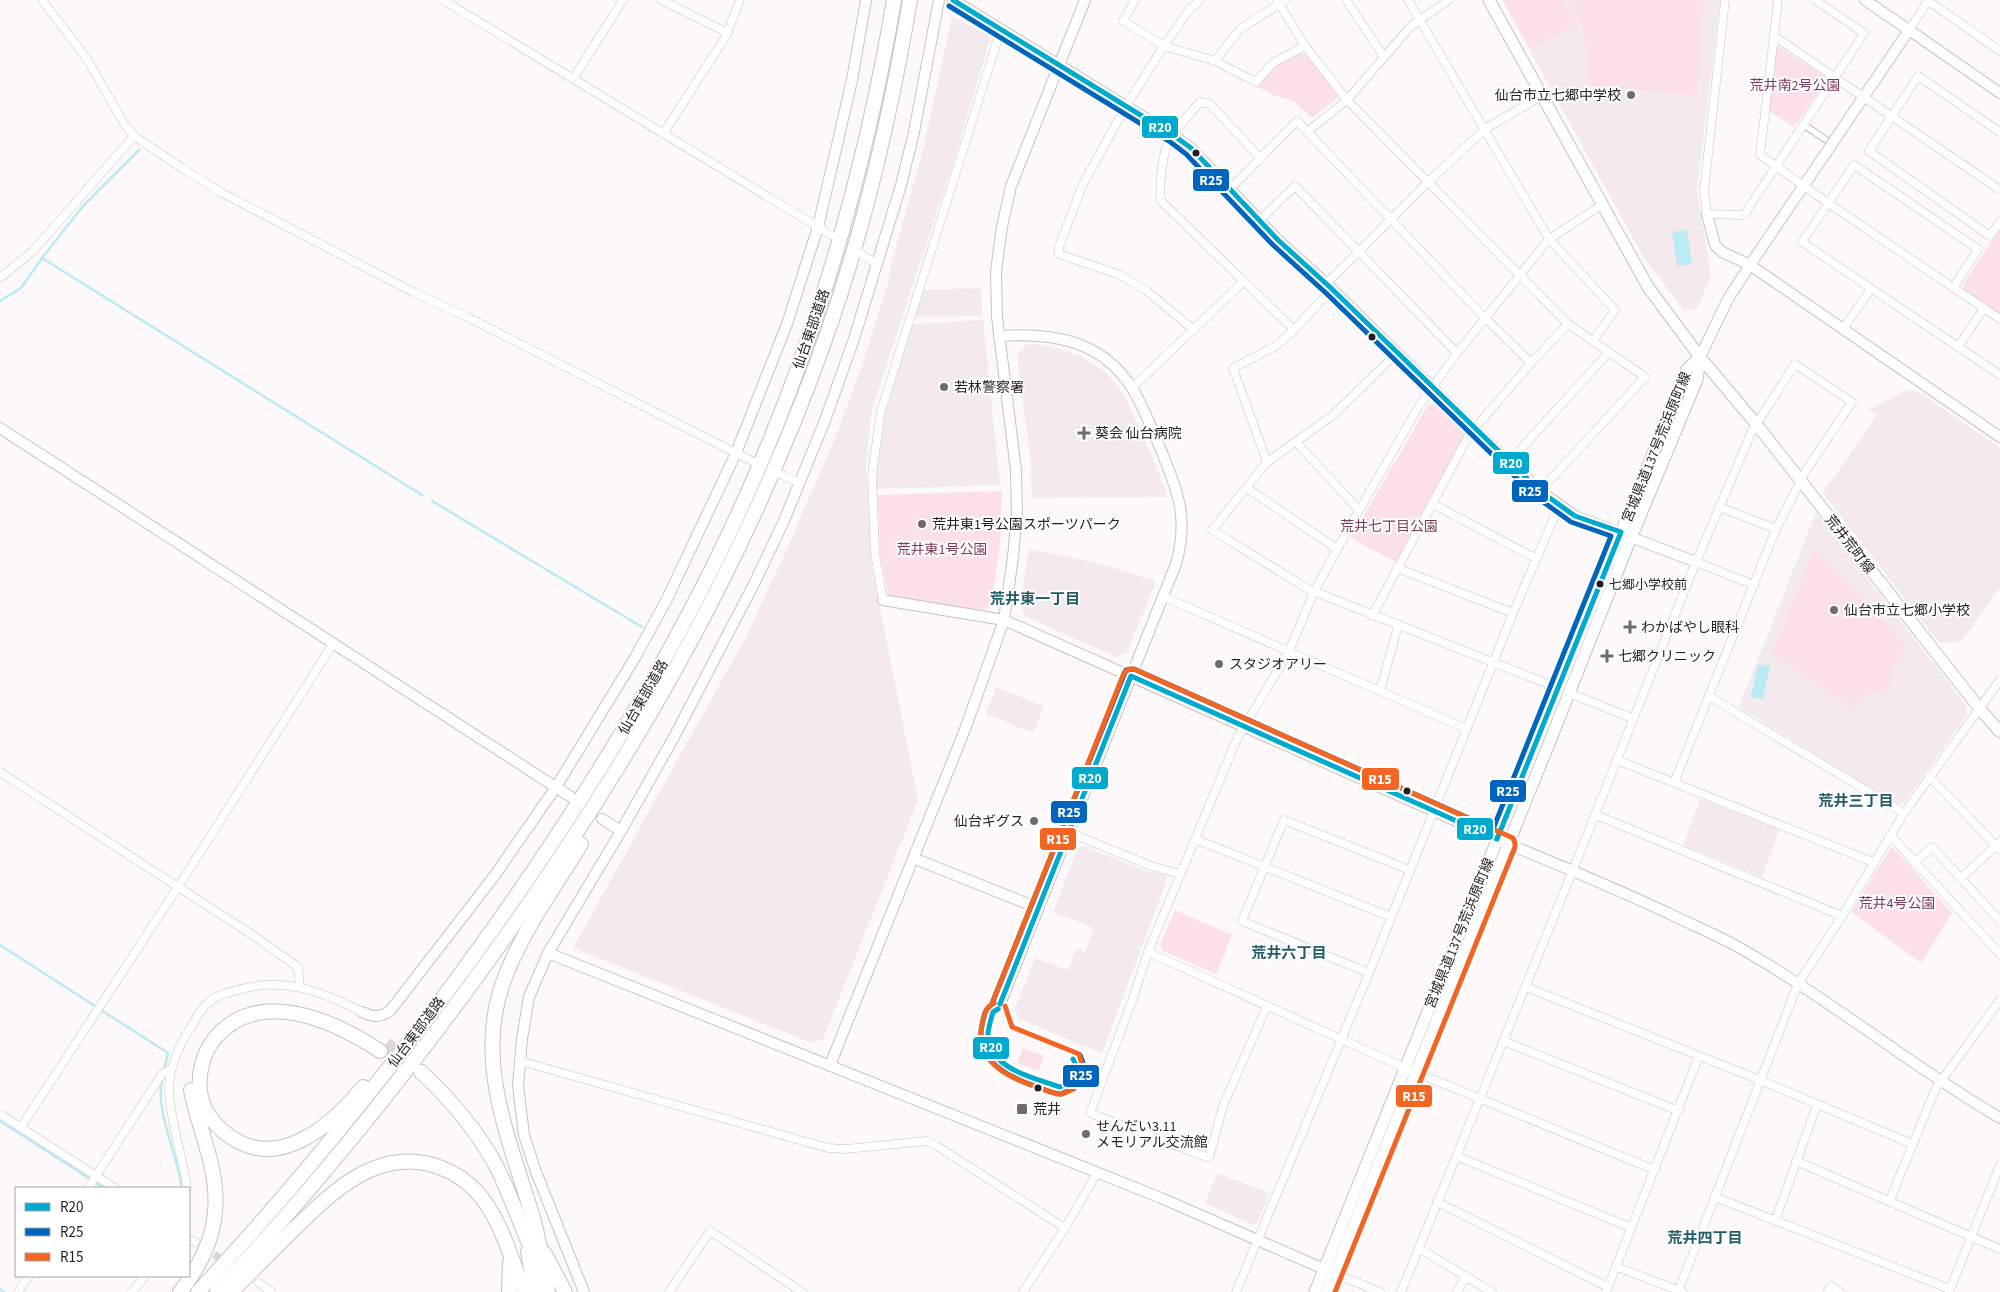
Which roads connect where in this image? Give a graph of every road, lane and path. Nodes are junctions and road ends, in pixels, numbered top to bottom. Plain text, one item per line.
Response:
1 (42, 0) edge
2 (442, 0) edge
3 (623, 0) edge
4 (661, 0) edge
5 (740, 0) edge
6 (866, 0) edge
7 (894, 0) edge
8 (910, 0) edge
9 (939, 0) edge
10 (953, 0) edge
11 (1085, 0) edge
12 (1135, 0) edge
13 (1200, 0) edge
14 (1346, 0) edge
15 (1408, 0) edge
16 (1449, 0) edge
17 (1489, 0) edge
18 (1725, 0) edge
19 (1778, 0) edge
20 (1815, 0) edge
21 (1865, 0) edge
22 (1928, 0) edge
23 (1281, 1) edge
24 (455, 3) edge
25 (1420, 20) junction
26 (1001, 29) junction
27 (1909, 30) junction
28 (728, 32) junction
29 (1774, 36) junction
30 (1164, 46) junction
31 (1305, 46) junction
32 (2000, 51) edge
33 (1384, 57) junction
34 (1215, 61) junction
35 (1059, 66) junction
36 (1836, 78) junction
37 (573, 79) junction
38 (2000, 93) edge
39 (1542, 96) junction
40 (1864, 97) junction
41 (1347, 100) junction
42 (1126, 106) junction
43 (1892, 116) junction
44 (1804, 125) junction
45 (1485, 129) junction
46 (1307, 132) junction
47 (2000, 132) edge
48 (663, 134) junction
49 (1173, 135) junction
50 (134, 136) junction
51 (1825, 138) dead end
52 (1261, 159) junction
53 (1777, 166) junction
54 (1428, 182) junction
55 (1803, 186) junction
56 (1230, 189) junction
57 (2000, 190) edge
58 (1828, 203) junction
59 (1602, 205) junction
60 (1707, 214) junction
61 (1391, 218) junction
62 (1260, 220) junction
63 (2000, 222) edge
64 (818, 227) junction
65 (831, 235) dead end
66 (1549, 239) junction
67 (1358, 251) junction
68 (861, 254) dead end
69 (877, 264) junction
70 (1750, 265) junction
71 (1520, 275) junction
72 (0, 278) edge
73 (1244, 281) junction
74 (1329, 286) junction
75 (1953, 288) junction
76 (1870, 289) junction
77 (1984, 308) junction
78 (1485, 318) junction
79 (2000, 319) edge
80 (1568, 324) junction
81 (1843, 329) junction
82 (1194, 330) junction
83 (1294, 330) junction
84 (999, 336) junction
85 (1593, 341) junction
86 (1958, 347) junction
87 (1609, 352) junction
88 (1397, 353) junction
89 (1457, 353) junction
90 (1700, 357) junction
91 (1531, 362) junction
92 (2000, 375) edge
93 (1132, 388) junction
94 (1432, 388) junction
95 (1757, 425) junction
96 (0, 428) edge
97 (1474, 429) junction
98 (2000, 437) edge
99 (1296, 442) junction
100 (736, 453) junction
101 (752, 461) dead end
102 (1267, 462) junction
103 (1509, 462) junction
104 (782, 475) dead end
105 (1801, 481) junction
106 (800, 483) junction
107 (1247, 488) junction
108 (1540, 491) junction
109 (1433, 504) junction
110 (1559, 506) junction
111 (1719, 507) junction
112 (1359, 510) junction
113 (1776, 529) junction
114 (1626, 534) junction
115 (1337, 549) junction
116 (1538, 559) junction
117 (1696, 562) junction
118 (1397, 568) junction
119 (1754, 585) junction
120 (1314, 592) junction
121 (1162, 596) junction
122 (883, 600) joint
123 (1513, 613) junction
124 (1372, 616) junction
125 (1004, 620) junction
126 (1398, 626) junction
127 (333, 644) junction
128 (1289, 651) junction
129 (1494, 663) junction
130 (1131, 676) junction
131 (2000, 680) edge
132 (1380, 691) junction
133 (1564, 691) junction
134 (1710, 697) junction
135 (1980, 708) junction
136 (652, 712) junction
137 (1634, 719) junction
138 (1244, 727) junction
139 (1467, 729) junction
140 (2000, 732) edge
141 (1618, 760) junction
142 (0, 772) edge
143 (1929, 776) junction
144 (1674, 783) junction
145 (556, 787) junction
146 (571, 797) dead end
147 (1435, 811) junction
148 (1904, 813) junction
149 (1596, 814) junction
150 (602, 819) dead end
151 (620, 832) junction
152 (1068, 832) junction
153 (1890, 835) junction
154 (1194, 839) junction
155 (1497, 839) junction
156 (1508, 844) junction
157 (1999, 846) edge
158 (913, 858) junction
159 (1873, 862) junction
160 (1914, 863) junction
161 (1264, 868) junction
162 (1410, 870) junction
163 (1573, 870) junction
164 (1180, 874) junction
165 (1960, 879) junction
166 (178, 887) junction
167 (1038, 908) junction
168 (1842, 916) junction
169 (1391, 917) junction
170 (2000, 921) edge
171 (488, 937) junction
172 (1148, 952) junction
173 (548, 953) junction
174 (2000, 954) edge
175 (1369, 973) junction
176 (1798, 984) junction
177 (300, 987) junction
178 (1526, 987) junction
179 (2000, 1000) edge
180 (1000, 1004) dead end
181 (1267, 1006) junction
182 (362, 1012) joint
183 (1341, 1039) junction
184 (1503, 1042) junction
185 (1699, 1056) junction
186 (520, 1061) junction
187 (830, 1065) junction
188 (1410, 1070) junction
189 (167, 1071) junction
190 (418, 1076) tunnel mouth
191 (1760, 1080) junction
192 (1940, 1082) junction
193 (1480, 1099) junction
194 (1818, 1105) junction
195 (1679, 1111) junction
196 (0, 1114) edge
197 (2000, 1118) edge
198 (21, 1127) junction
199 (1912, 1144) junction
200 (1456, 1156) junction
201 (1796, 1161) junction
202 (2000, 1165) edge
203 (1655, 1170) junction
204 (1097, 1173) junction
205 (93, 1182) edge
206 (110, 1187) edge
207 (187, 1187) edge
208 (1715, 1197) junction
209 (1437, 1202) junction
210 (1889, 1202) junction
211 (1775, 1221) junction
212 (1065, 1228) junction
213 (1632, 1228) junction
214 (1970, 1236) junction
215 (522, 1241) junction
216 (1257, 1241) junction
217 (1420, 1249) junction
218 (2000, 1249) edge
219 (1617, 1267) junction
220 (1329, 1271) junction
221 (517, 1273) junction
222 (544, 1274) junction
223 (1466, 1276) junction
224 (28, 1277) edge
225 (145, 1277) edge
226 (259, 1283) dead end
227 (1607, 1290) edge
228 (1949, 1290) edge
229 (1680, 1291) edge
230 (18, 1292) edge
231 (131, 1292) edge
232 (180, 1292) edge
233 (198, 1292) edge
234 (217, 1292) edge
235 (231, 1292) edge
236 (272, 1292) edge
237 (510, 1292) edge
238 (515, 1292) edge
239 (523, 1292) edge
240 (535, 1292) edge
241 (542, 1292) edge
242 (553, 1292) edge
243 (565, 1292) edge
244 (584, 1292) edge
245 (669, 1292) edge
246 (802, 1292) edge
247 (1023, 1292) edge
248 (1236, 1292) edge
249 (1315, 1292) edge
250 (1327, 1292) edge
251 (1380, 1292) edge
252 (1401, 1292) edge
253 (1457, 1292) edge
254 (1492, 1292) edge
255 (1827, 1292) edge
256 (1840, 1292) edge

1 - 50 street
2 - 24 street
3 - 37 street
4 - 28 street
5 - 28 street
6 - 64 street
7 - 171 highway, 仙台東部道路
8 - 136 highway, 仙台東部道路
9 - 69 street
10 - 26 street
11 - 35 street
12 - 30 street
13 - 30 street
14 - 33 street
15 - 25 street
16 - 25 street
17 - 39 main road, 宮城県道137号荒浜原町線
18 - 60 street
19 - 29 street
20 - 36 street
21 - 27 street
22 - 27 street
22 - 32 street
23 - 31 street
23 - 34 street
24 - 37 street
25 - 33 street
25 - 45 street
26 - 35 street
26 - 122 street
27 - 38 street
27 - 40 street
28 - 48 street
29 - 36 street
29 - 53 street
30 - 34 street
30 - 42 street
31 - 34 street
31 - 41 street
33 - 41 street
35 - 42 street
35 - 84 street
36 - 40 street
36 - 44 street
37 - 48 street
39 - 45 street
39 - 59 main road, 宮城県道137号荒浜原町線
40 - 43 street
40 - 55 street
41 - 46 street
41 - 54 street
42 - 49 street
42 - 82 street
43 - 47 street
43 - 57 street
43 - 63 street
44 - 51 street
44 - 53 street
45 - 54 street
45 - 66 street
46 - 52 street
46 - 61 street
48 - 64 street
49 - 52 street
49 - 56 street
49 - 73 street
50 - 72 street
50 - 100 street
52 - 56 street
53 - 55 street
53 - 60 street
54 - 61 street
54 - 71 street
55 - 58 street
55 - 70 street
56 - 62 street
58 - 75 street
58 - 75 street
58 - 76 street
59 - 66 street
59 - 90 main road, 宮城県道137号荒浜原町線
60 - 70 street
61 - 67 street
61 - 78 street
62 - 67 street
62 - 74 street
64 - 65 street
64 - 100 street
66 - 71 street
66 - 85 street
67 - 74 street
67 - 89 street
68 - 69 street
69 - 106 street
70 - 81 street
70 - 90 street
71 - 78 street
71 - 80 street
73 - 82 street
73 - 83 street
74 - 83 street
74 - 88 street
75 - 77 street
76 - 81 street
76 - 86 street
77 - 79 street
77 - 86 street
78 - 89 street
78 - 91 street
80 - 85 street
80 - 91 street
81 - 98 street
82 - 93 street
83 - 102 street
84 - 93 street
84 - 125 street
85 - 87 street
86 - 92 street
87 - 103 street
87 - 108 street
88 - 94 street
88 - 99 street
89 - 94 street
90 - 95 main road, 荒井荒町線
90 - 114 main road, 宮城県道137号荒浜原町線
91 - 97 street
93 - 121 street
94 - 97 street
94 - 112 street
95 - 105 main road, 荒井荒町線
95 - 105 street
95 - 111 street
96 - 127 street
97 - 103 street
97 - 109 street
99 - 102 street
99 - 112 street
100 - 101 street
100 - 145 street
102 - 107 street
103 - 108 street
104 - 106 street
105 - 113 street
105 - 135 main road, 荒井荒町線
106 - 151 street
107 - 115 street
107 - 120 street
108 - 110 street
109 - 116 street
109 - 118 street
110 - 114 street
110 - 116 street
111 - 113 street
111 - 117 street
112 - 115 street
113 - 119 street
114 - 117 street
114 - 133 main road, 宮城県道137号荒浜原町線
115 - 120 street
116 - 123 street
117 - 119 street
117 - 137 street
118 - 123 street
118 - 124 street
119 - 134 street
120 - 124 street
120 - 128 street
121 - 128 street
121 - 130 street
122 - 125 street
123 - 129 street
124 - 126 street
125 - 130 street
125 - 158 street
126 - 129 street
126 - 132 street
127 - 145 street
127 - 166 street
128 - 132 street
128 - 138 street
129 - 133 street
129 - 139 street
130 - 138 street
130 - 152 street
131 - 135 street
132 - 139 street
133 - 137 street
133 - 155 main road, 宮城県道137号荒浜原町線
133 - 156 main road, 宮城県道137号荒浜原町線
134 - 144 street
134 - 148 street
135 - 140 main road, 荒井荒町線
135 - 143 street
136 - 215 highway
136 - 234 highway, 仙台東部道路
137 - 141 street
138 - 147 street
138 - 154 street
139 - 147 street
141 - 144 street
141 - 149 street
142 - 166 street
143 - 148 street
143 - 157 street
144 - 159 street
145 - 146 street
145 - 182 street
147 - 155 street
147 - 162 street
148 - 153 street
149 - 163 street
149 - 168 street
150 - 151 street
151 - 173 street
152 - 164 street
152 - 167 street
153 - 159 street
153 - 160 street
154 - 161 street
154 - 164 street
155 - 156 street
155 - 188 main road, 宮城県道137号荒浜原町線
156 - 163 street
156 - 188 main road, 宮城県道137号荒浜原町線
157 - 165 street
158 - 167 street
158 - 187 street
159 - 168 street
160 - 165 street
160 - 174 street
161 - 162 street
161 - 169 street
161 - 175 street
162 - 169 street
163 - 176 street
163 - 178 street
164 - 172 street
165 - 170 street
166 - 177 street
166 - 198 street
167 - 180 street
168 - 176 street
169 - 175 street
171 - 232 highway
171 - 233 highway, 仙台東部道路
172 - 181 street
172 - 181 street
173 - 186 street
173 - 187 street
175 - 183 street
176 - 191 street
176 - 192 street
177 - 182 street
177 - 189 street
178 - 184 street
178 - 185 street
179 - 192 street
181 - 183 street
183 - 188 street
183 - 216 street
184 - 193 street
184 - 195 street
185 - 191 street
185 - 195 street
186 - 212 street
186 - 244 street
187 - 204 street
188 - 193 street
188 - 220 main road, 宮城県道137号荒浜原町線
189 - 205 street
189 - 207 street
190 - 215 highway
191 - 194 street
191 - 208 street
192 - 197 street
192 - 199 street
193 - 200 street
193 - 203 street
194 - 199 street
194 - 201 street
195 - 203 street
196 - 198 street
198 - 205 street
199 - 210 street
200 - 209 street
200 - 213 street
201 - 210 street
201 - 211 street
202 - 214 street
203 - 213 street
204 - 212 street
204 - 216 street
205 - 206 street
208 - 211 street
208 - 229 street
209 - 217 street
209 - 227 street
210 - 214 street
211 - 228 street
212 - 247 street
213 - 219 street
214 - 218 street
214 - 228 street
215 - 221 highway
215 - 222 highway
215 - 235 highway
215 - 237 highway
215 - 239 highway
215 - 240 highway
215 - 243 highway
216 - 220 street
216 - 248 street
217 - 223 street
217 - 252 street
219 - 227 street
219 - 229 street
220 - 249 main road, 宮城県道137号荒浜原町線
220 - 250 main road, 宮城県道137号荒浜原町線
220 - 251 street
221 - 237 highway
221 - 238 highway
221 - 239 highway
222 - 241 highway
222 - 242 highway
223 - 253 street
223 - 254 street
224 - 230 street
225 - 231 street
226 - 236 street
245 - 246 street
255 - 256 street

